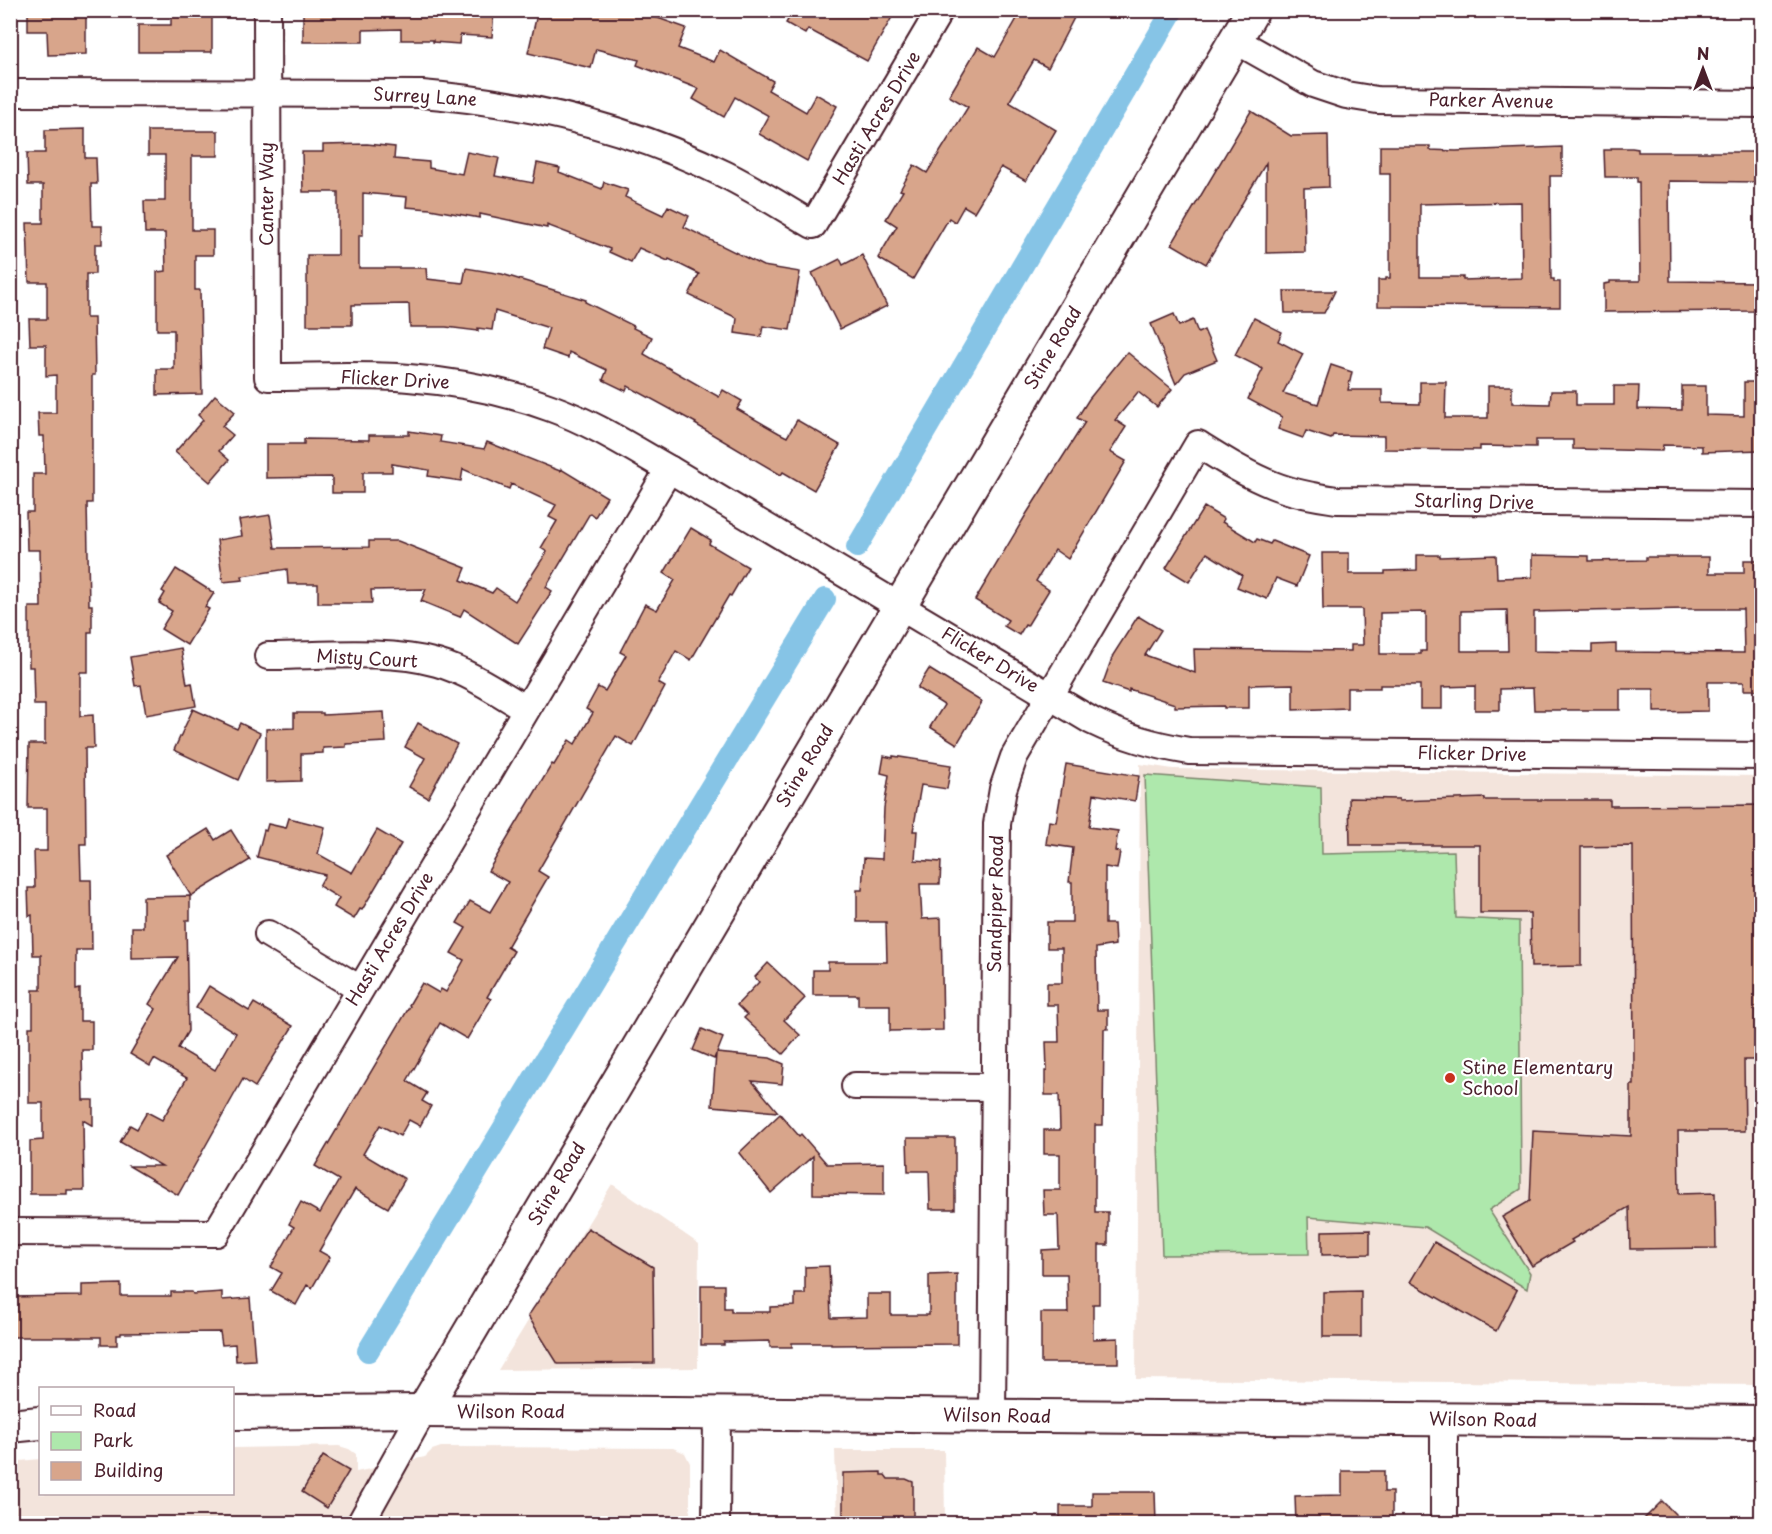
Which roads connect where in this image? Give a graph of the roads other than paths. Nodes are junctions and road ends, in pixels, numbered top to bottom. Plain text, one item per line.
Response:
1 (267, 10) edge
2 (940, 10) edge
3 (1253, 10) edge
4 (1235, 40) junction
5 (10, 93) edge
6 (267, 93) junction
7 (1761, 104) edge
8 (813, 225) joint
9 (268, 377) joint
10 (1198, 444) joint
11 (669, 469) junction
12 (1761, 504) edge
13 (900, 606) junction
14 (268, 656) dead end
15 (1050, 695) junction
16 (526, 709) junction
17 (1761, 756) edge
18 (268, 934) dead end
19 (360, 989) junction
20 (855, 1086) dead end
21 (994, 1087) junction
22 (10, 1232) edge
23 (423, 1411) junction
24 (234, 1413) edge
25 (717, 1413) junction
26 (992, 1416) junction
27 (1444, 1419) junction
28 (1761, 1422) edge
29 (39, 1424) edge
30 (10, 1426) edge
31 (360, 1524) edge
32 (716, 1524) edge
33 (1444, 1524) edge

1 - 6 street, Canter Way
2 - 8 street, Hasti Acres Drive
3 - 4 street, Stine Road
4 - 7 street, Parker Avenue
4 - 13 street, Stine Road
5 - 6 street, Surrey Lane
6 - 8 street, Surrey Lane
6 - 9 street, Canter Way
9 - 11 street, Flicker Drive
10 - 12 street, Starling Drive
10 - 15 street, Sandpiper Road
11 - 13 street, Flicker Drive
11 - 16 street, Hasti Acres Drive
13 - 15 street, Flicker Drive
13 - 23 street, Stine Road
14 - 16 street, Misty Court
15 - 17 street, Flicker Drive
15 - 21 street, Sandpiper Road
16 - 19 street, Hasti Acres Drive
18 - 19 street
19 - 22 street, Hasti Acres Drive
20 - 21 street
21 - 26 street, Sandpiper Road
23 - 24 street, Wilson Road
23 - 25 street, Wilson Road
23 - 31 street, Stine Road
25 - 26 street, Wilson Road
25 - 32 street
26 - 27 street, Wilson Road
27 - 28 street, Wilson Road
27 - 33 street
29 - 30 street

